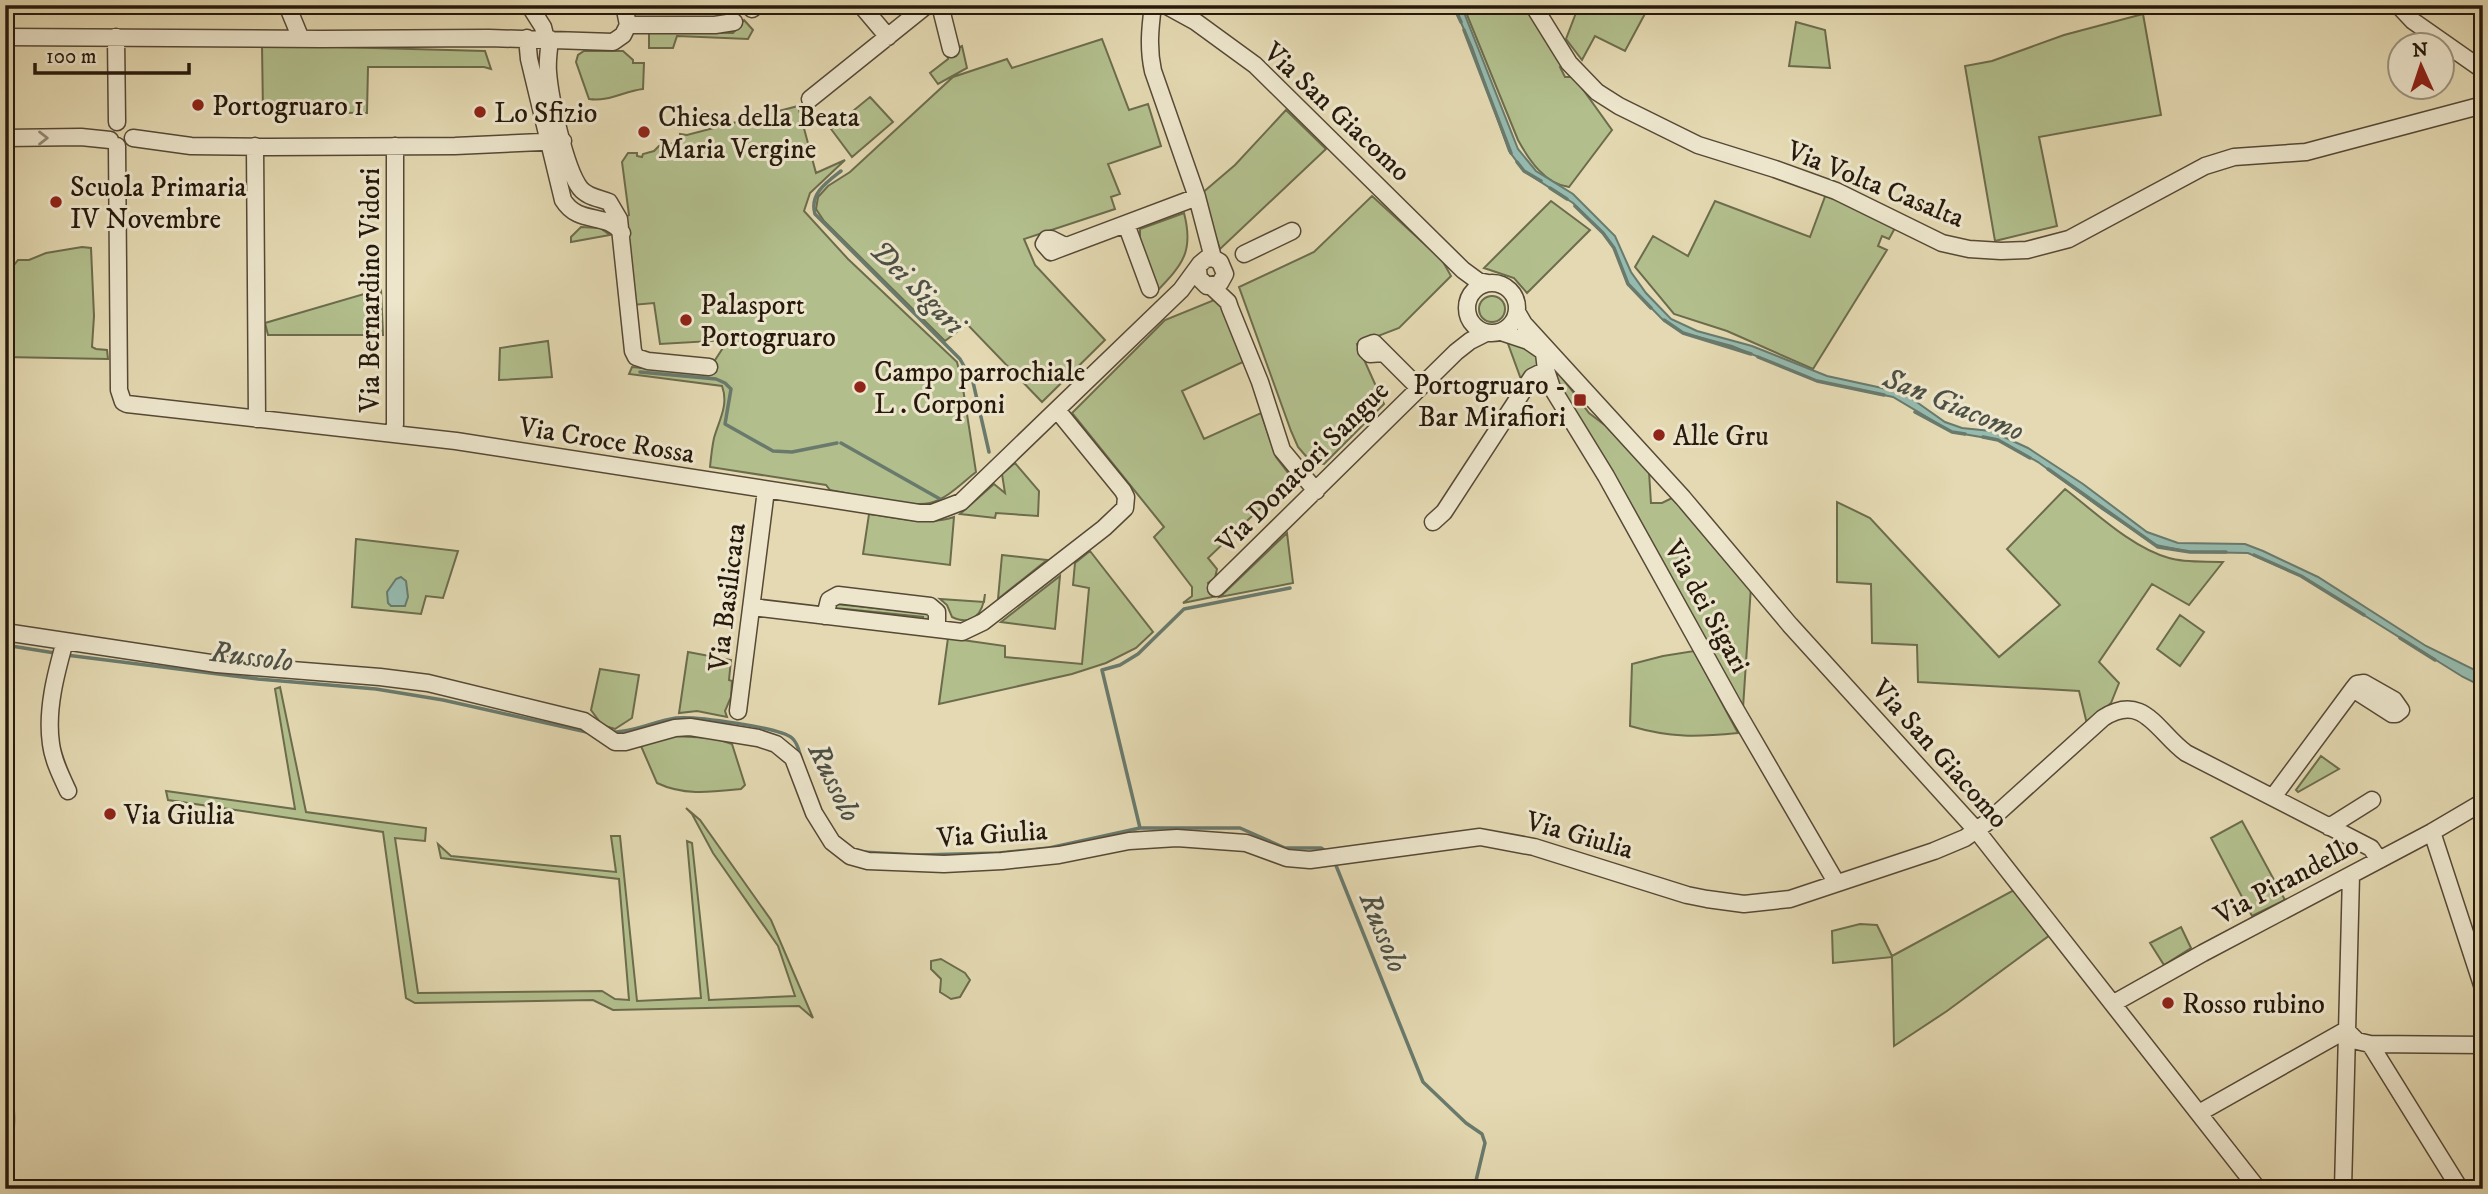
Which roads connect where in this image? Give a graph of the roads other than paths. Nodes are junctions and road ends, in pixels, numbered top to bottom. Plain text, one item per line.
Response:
1 (287, 5) edge
2 (529, 5) edge
3 (624, 5) edge
4 (861, 5) edge
5 (927, 5) edge
6 (940, 5) edge
7 (1153, 5) edge
8 (1164, 5) edge
9 (1533, 5) edge
10 (2398, 5) edge
11 (734, 22) dead end
12 (628, 25) junction
13 (5, 37) edge
14 (116, 37) junction
15 (888, 37) junction
16 (527, 38) junction
17 (300, 39) junction
18 (548, 39) junction
19 (951, 49) dead end
20 (2483, 70) edge
21 (810, 99) dead end
22 (2483, 105) edge
23 (117, 122) junction
24 (5, 138) edge
25 (133, 138) junction
26 (555, 142) junction
27 (113, 143) junction
28 (256, 146) junction
29 (395, 146) junction
30 (587, 195) junction
31 (1197, 197) junction
32 (577, 215) junction
33 (1126, 224) junction
34 (1292, 231) dead end
35 (622, 233) junction
36 (1065, 246) dead end
37 (1463, 270) junction
38 (1212, 271) junction
39 (1488, 283) junction
40 (1150, 289) dead end
41 (1468, 299) junction
42 (1517, 312) junction
43 (1469, 318) junction
44 (1493, 332) junction
45 (1455, 352) junction
46 (1544, 353) junction
47 (1384, 354) dead end
48 (709, 367) dead end
49 (1565, 368) junction
50 (1546, 370) junction
51 (1419, 388) junction
52 (1058, 410) junction
53 (257, 419) junction
54 (393, 434) junction
55 (766, 490) junction
56 (1316, 491) junction
57 (1433, 522) dead end
58 (1216, 588) dead end
59 (752, 607) junction
60 (5, 632) edge
61 (62, 651) junction
62 (2353, 689) dead end
63 (737, 711) dead end
64 (68, 790) dead end
65 (2273, 797) junction
66 (2372, 800) dead end
67 (2483, 802) edge
68 (2329, 827) junction
69 (1978, 831) junction
70 (2432, 832) junction
71 (2379, 860) junction
72 (2351, 875) junction
73 (1836, 882) junction
74 (2483, 988) edge
75 (2114, 1003) junction
76 (2346, 1030) junction
77 (2370, 1044) junction
78 (2483, 1045) edge
79 (2199, 1113) junction
80 (2258, 1189) edge
81 (2343, 1189) edge
82 (2460, 1189) edge

1 - 17 street
2 - 18 street
3 - 12 street
4 - 15 street
5 - 15 street
6 - 19 street
7 - 31 street
8 - 37 street, Via San Giacomo
9 - 22 street, Via Volta Casalta
10 - 20 street
11 - 12 street
12 - 18 street
13 - 14 street
14 - 17 street
14 - 23 street
15 - 21 street
16 - 17 street
16 - 18 street
16 - 26 street
18 - 26 street
23 - 25 street
23 - 27 street
24 -> 27 street
25 - 27 street
25 - 28 street
26 - 29 street
26 - 30 street
26 - 32 street
27 - 53 street, Via Croce Rossa
28 - 29 street
28 - 53 street
29 - 54 street, Via Bernardino Vidori
30 - 32 street
30 - 35 street
31 - 33 street
31 - 38 street
32 - 35 street
33 - 36 street
33 - 40 street
34 - 38 street
35 - 48 street
37 - 39 street, Via San Giacomo
37 - 41 street
38 - 52 street, Via Croce Rossa
38 - 56 street
39 - 41 street
39 - 42 street
41 - 43 street
42 - 44 street
42 - 49 street, Via San Giacomo
43 - 44 street
43 - 45 street, Via Donatori Sangue
44 - 45 street, Via Donatori Sangue
44 - 46 street, Via San Giacomo
45 - 51 street, Via Donatori Sangue
46 - 49 street, Via San Giacomo
46 - 50 street, Via dei Sigari
47 - 51 street
49 - 69 street, Via San Giacomo
50 - 57 street
50 - 73 street, Via dei Sigari
51 - 56 street, Via Donatori Sangue
52 - 55 street, Via Croce Rossa
52 - 59 street
53 - 54 street, Via Croce Rossa
54 - 55 street, Via Croce Rossa
55 - 59 street, Via Basilicata
56 - 58 street, Via Donatori Sangue
59 - 63 street, Via Basilicata
60 - 61 street, Via Giulia
61 - 64 street
61 - 73 street, Via Giulia
62 - 65 street
65 - 68 street, Via Giulia
65 - 69 street, Via Giulia
66 - 68 street
67 - 70 street, Via Pirandello
68 - 71 street, Via Giulia
69 - 73 street, Via Giulia
69 - 75 street, Via San Giacomo
70 - 71 street, Via Pirandello
70 - 74 street
71 - 72 street, Via Pirandello
72 - 75 street, Via Pirandello
72 - 76 street
75 - 79 street, Via San Giacomo
76 - 77 street
76 - 79 street
76 - 81 street
77 - 78 street
77 - 82 street
79 - 80 street, Via San Giacomo

